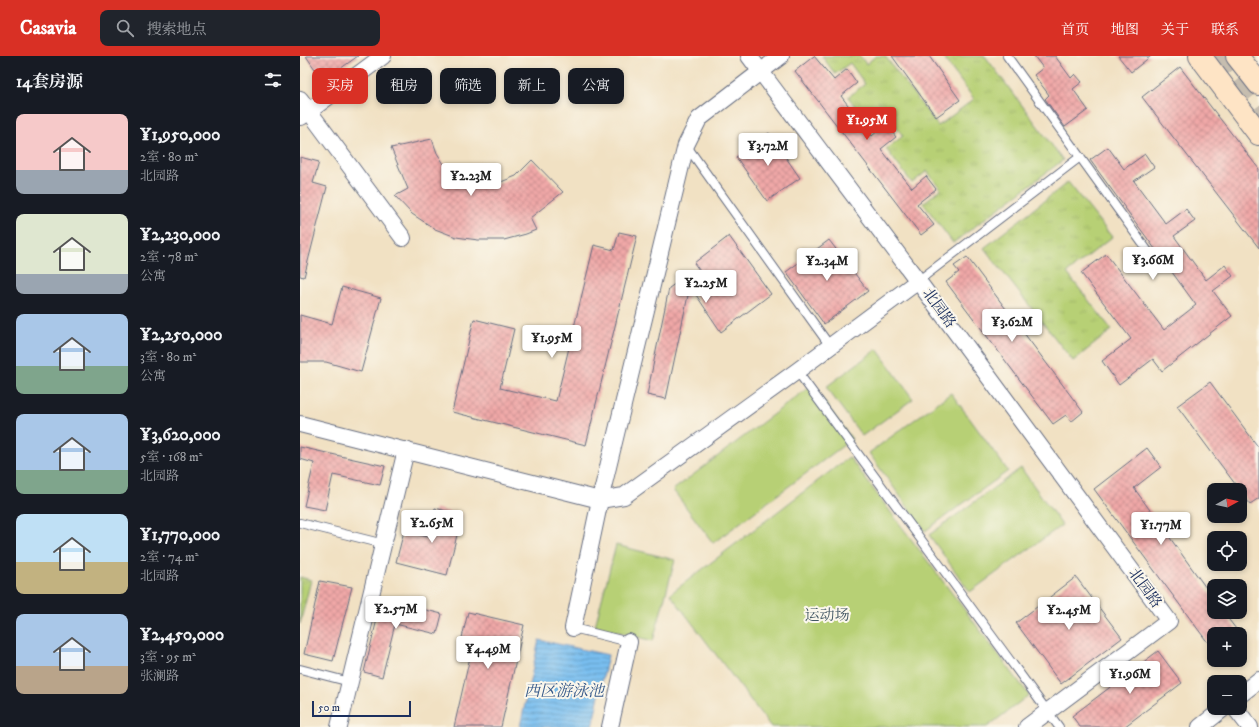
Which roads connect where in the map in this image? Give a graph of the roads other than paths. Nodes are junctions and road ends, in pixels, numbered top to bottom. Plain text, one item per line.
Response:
1 (383, 56) edge
2 (749, 56) edge
3 (781, 56) edge
4 (1007, 56) edge
5 (1200, 56) edge
6 (1237, 56) edge
7 (760, 71) junction
8 (1259, 84) edge
9 (303, 109) edge
10 (1259, 134) edge
11 (686, 145) junction
12 (1080, 158) junction
13 (403, 238) dead end
14 (1150, 254) dead end
15 (918, 281) junction
16 (830, 346) junction
17 (797, 371) junction
18 (300, 424) edge
19 (406, 450) junction
20 (600, 500) junction
21 (300, 523) edge
22 (384, 544) junction
23 (573, 628) joint
24 (630, 642) joint
25 (300, 669) edge
26 (1259, 680) edge
27 (350, 682) junction
28 (1247, 689) edge
29 (1047, 712) junction
30 (1215, 715) edge
31 (1241, 715) edge
32 (339, 727) edge
33 (610, 727) edge
34 (1028, 727) edge
35 (1059, 727) edge
36 (1200, 727) edge
37 (1250, 727) edge

1 - 9 street
2 - 7 street, 北园路
3 - 7 street
4 - 12 lane
5 - 10 main road
6 - 8 main road
7 - 11 street
7 - 15 street, 北园路
9 - 13 street
11 - 16 lane
11 - 20 street
12 - 14 lane
12 - 15 lane
15 - 16 street
15 - 29 street, 北园路
16 - 17 street
17 - 20 street
17 - 29 lane
18 - 19 street
19 - 20 street
19 - 22 street
20 - 23 street
21 - 22 lane
22 - 27 street
23 - 24 lane
24 - 33 street
25 - 27 lane
26 - 28 street
27 - 32 street
29 - 34 street
29 - 35 lane
30 - 36 street
31 - 37 street

